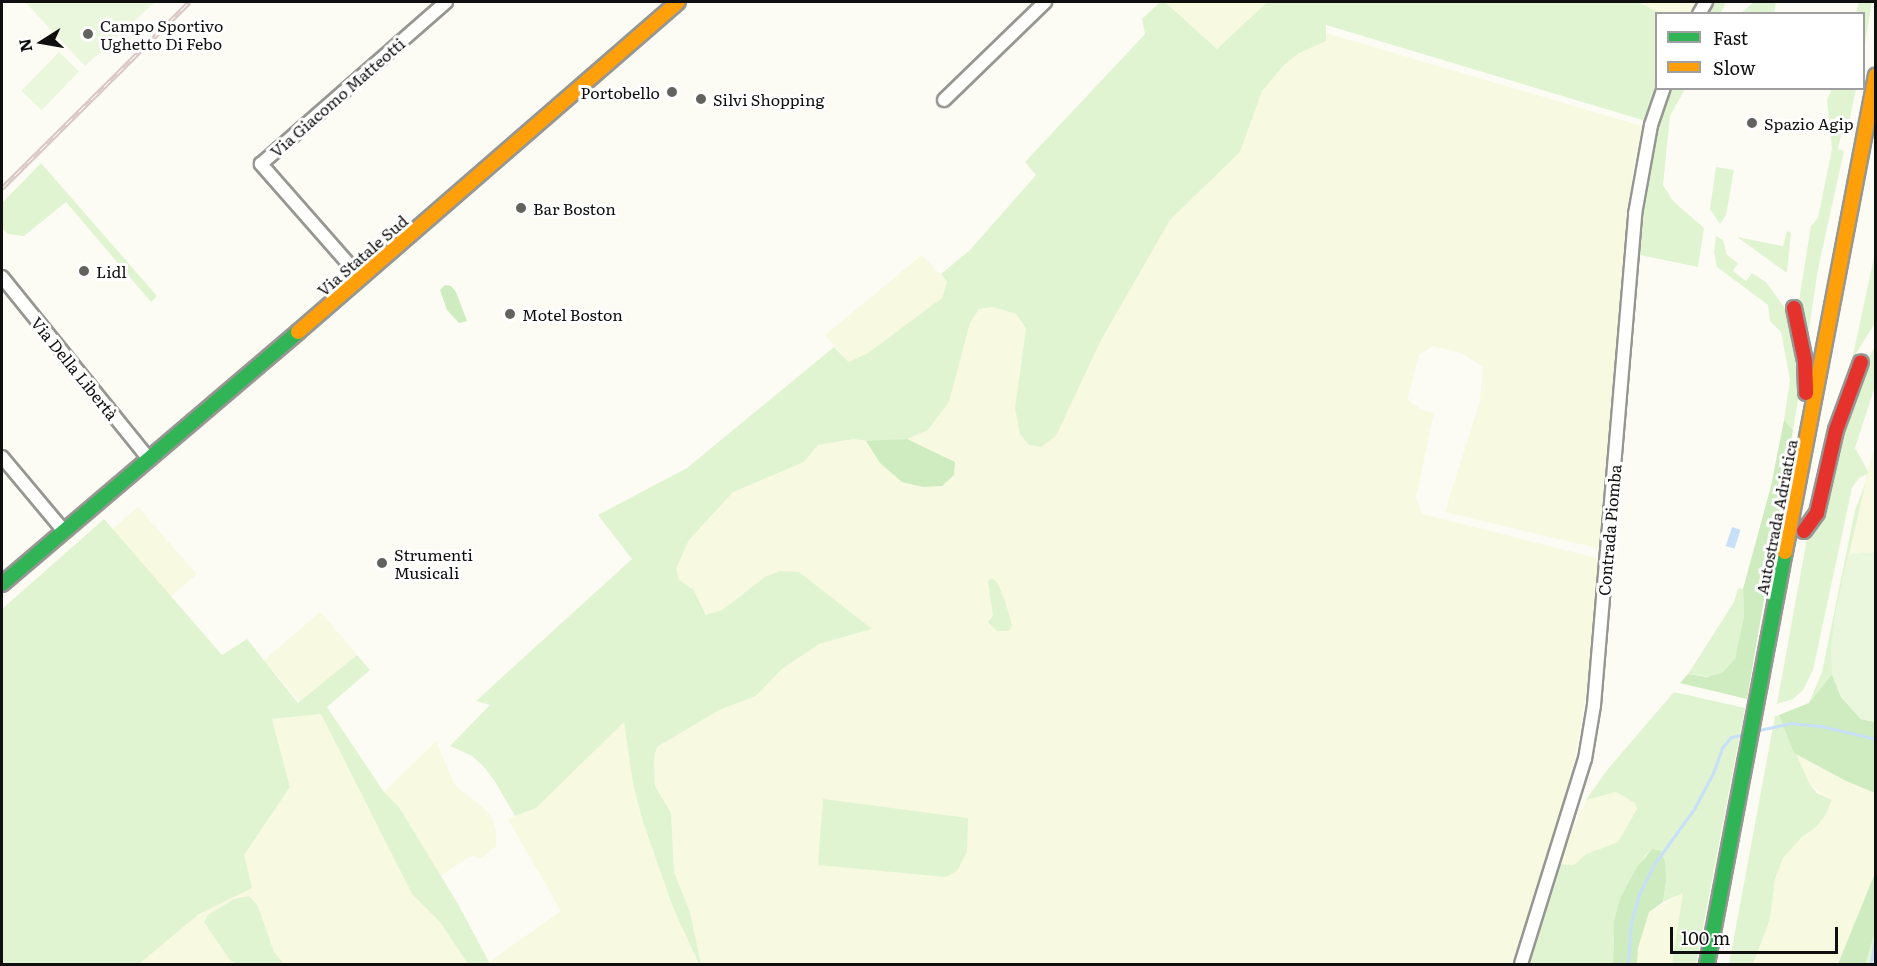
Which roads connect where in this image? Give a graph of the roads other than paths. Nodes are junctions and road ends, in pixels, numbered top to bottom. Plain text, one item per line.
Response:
1 (446, 2) edge
2 (678, 2) edge
3 (1045, 2) edge
4 (1875, 76) edge
5 (1663, 90) edge
6 (944, 100) dead end
7 (2, 277) edge
8 (361, 278) junction
9 (1794, 308) dead end
10 (1861, 362) dead end
11 (1827, 414) dead end
12 (2, 457) edge
13 (148, 458) junction
14 (1799, 484) junction
15 (63, 530) junction
16 (3, 584) edge
17 (1784, 633) dead end
18 (1521, 964) edge
19 (1707, 964) edge
20 (1720, 964) edge

1 - 8 street, Via Giacomo Matteotti
2 - 8 main road, Via Statale Sud
3 - 6 street
4 - 14 main road, Autostrada Adriatica
5 - 18 street, Contrada Piomba
7 - 13 street, Via Della Libertà
8 - 13 main road, Via Statale Sud
9 - 14 main road
10 - 11 main road, Autostrada Adriatica
12 - 15 street
13 - 15 main road, Via Statale Sud
14 - 19 main road, Autostrada Adriatica
15 - 16 main road, Via Statale Sud
17 - 20 main road

